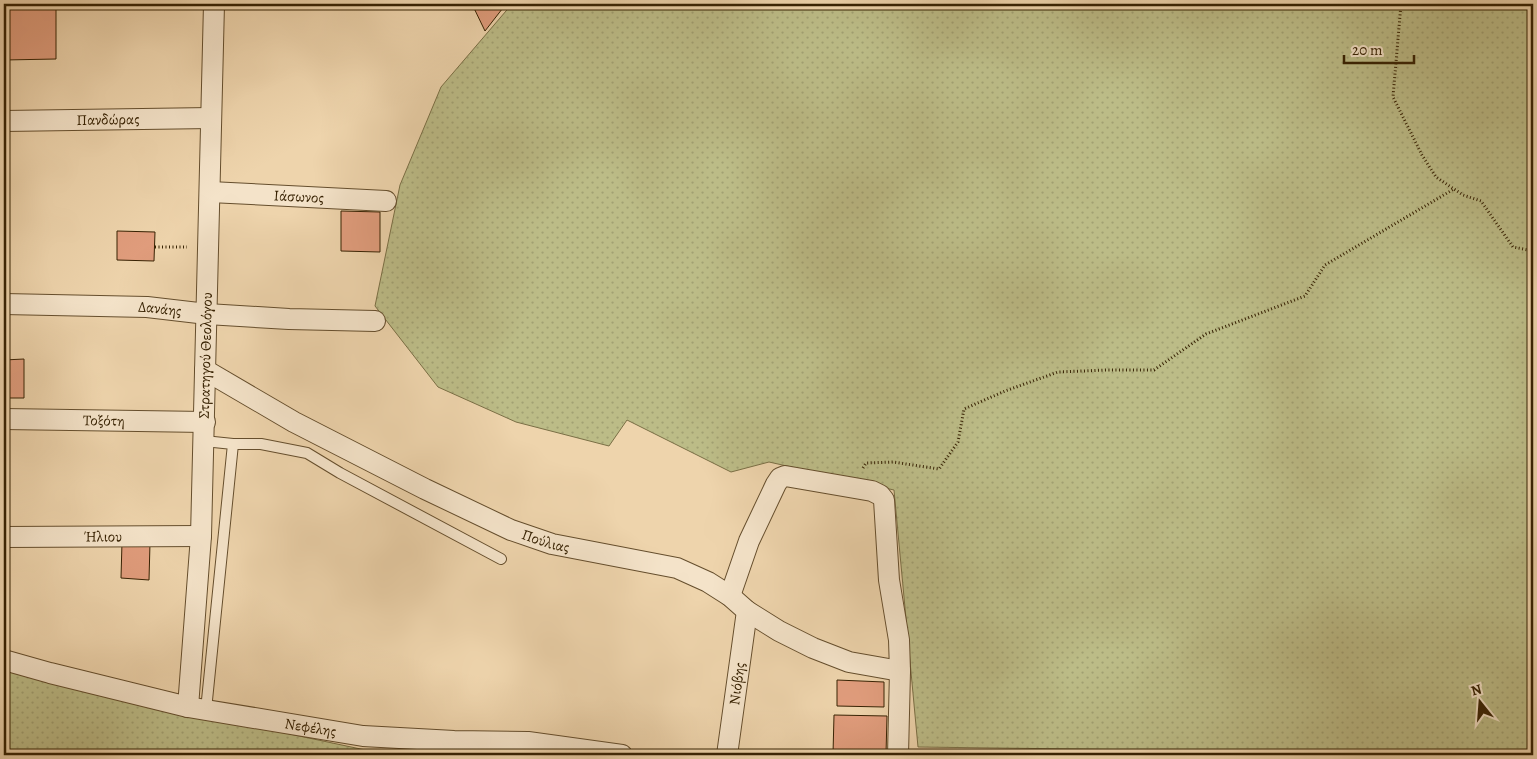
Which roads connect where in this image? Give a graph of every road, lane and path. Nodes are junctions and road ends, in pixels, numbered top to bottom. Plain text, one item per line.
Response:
1 (214, 4) edge
2 (1401, 4) edge
3 (211, 118) junction
4 (4, 122) edge
5 (1454, 189) junction
6 (210, 192) junction
7 (386, 201) dead end
8 (155, 247) dead end
9 (208, 247) junction
10 (1533, 251) edge
11 (4, 304) edge
12 (207, 314) junction
13 (375, 321) dead end
14 (206, 370) junction
15 (4, 420) edge
16 (204, 432) junction
17 (233, 444) junction
18 (854, 488) junction
19 (201, 536) junction
20 (4, 537) edge
21 (501, 560) dead end
22 (730, 596) junction
23 (747, 611) junction
24 (4, 660) edge
25 (900, 671) junction
26 (197, 708) junction
27 (622, 755) edge
28 (727, 755) edge
29 (898, 755) edge

1 - 3 street, Στρατηγού Θεολόγου
2 - 5 path
3 - 4 street, Πανδώρας
3 - 6 street, Στρατηγού Θεολόγου
5 - 10 path
5 - 18 path
6 - 7 street, Ιάσωνος
6 - 9 street, Στρατηγού Θεολόγου
8 - 9 path
9 - 12 street, Στρατηγού Θεολόγου
11 - 12 street, Δανάης
12 - 13 street, Δανάης
12 - 14 street, Στρατηγού Θεολόγου
14 - 16 street, Στρατηγού Θεολόγου
14 - 22 street, Πούλιας
15 - 16 street, Τοξότη
16 - 17 lane
16 - 19 street, Στρατηγού Θεολόγου
17 - 21 lane
17 - 26 lane
18 - 22 street
18 - 25 street
19 - 20 street, Ήλιου
19 - 26 street, Στρατηγού Θεολόγου
22 - 23 street, Πούλιας
23 - 25 street, Πούλιας
23 - 28 street, Νιόβης
24 - 26 street, Νεφέλης
25 - 29 street
26 - 27 street, Νεφέλης

